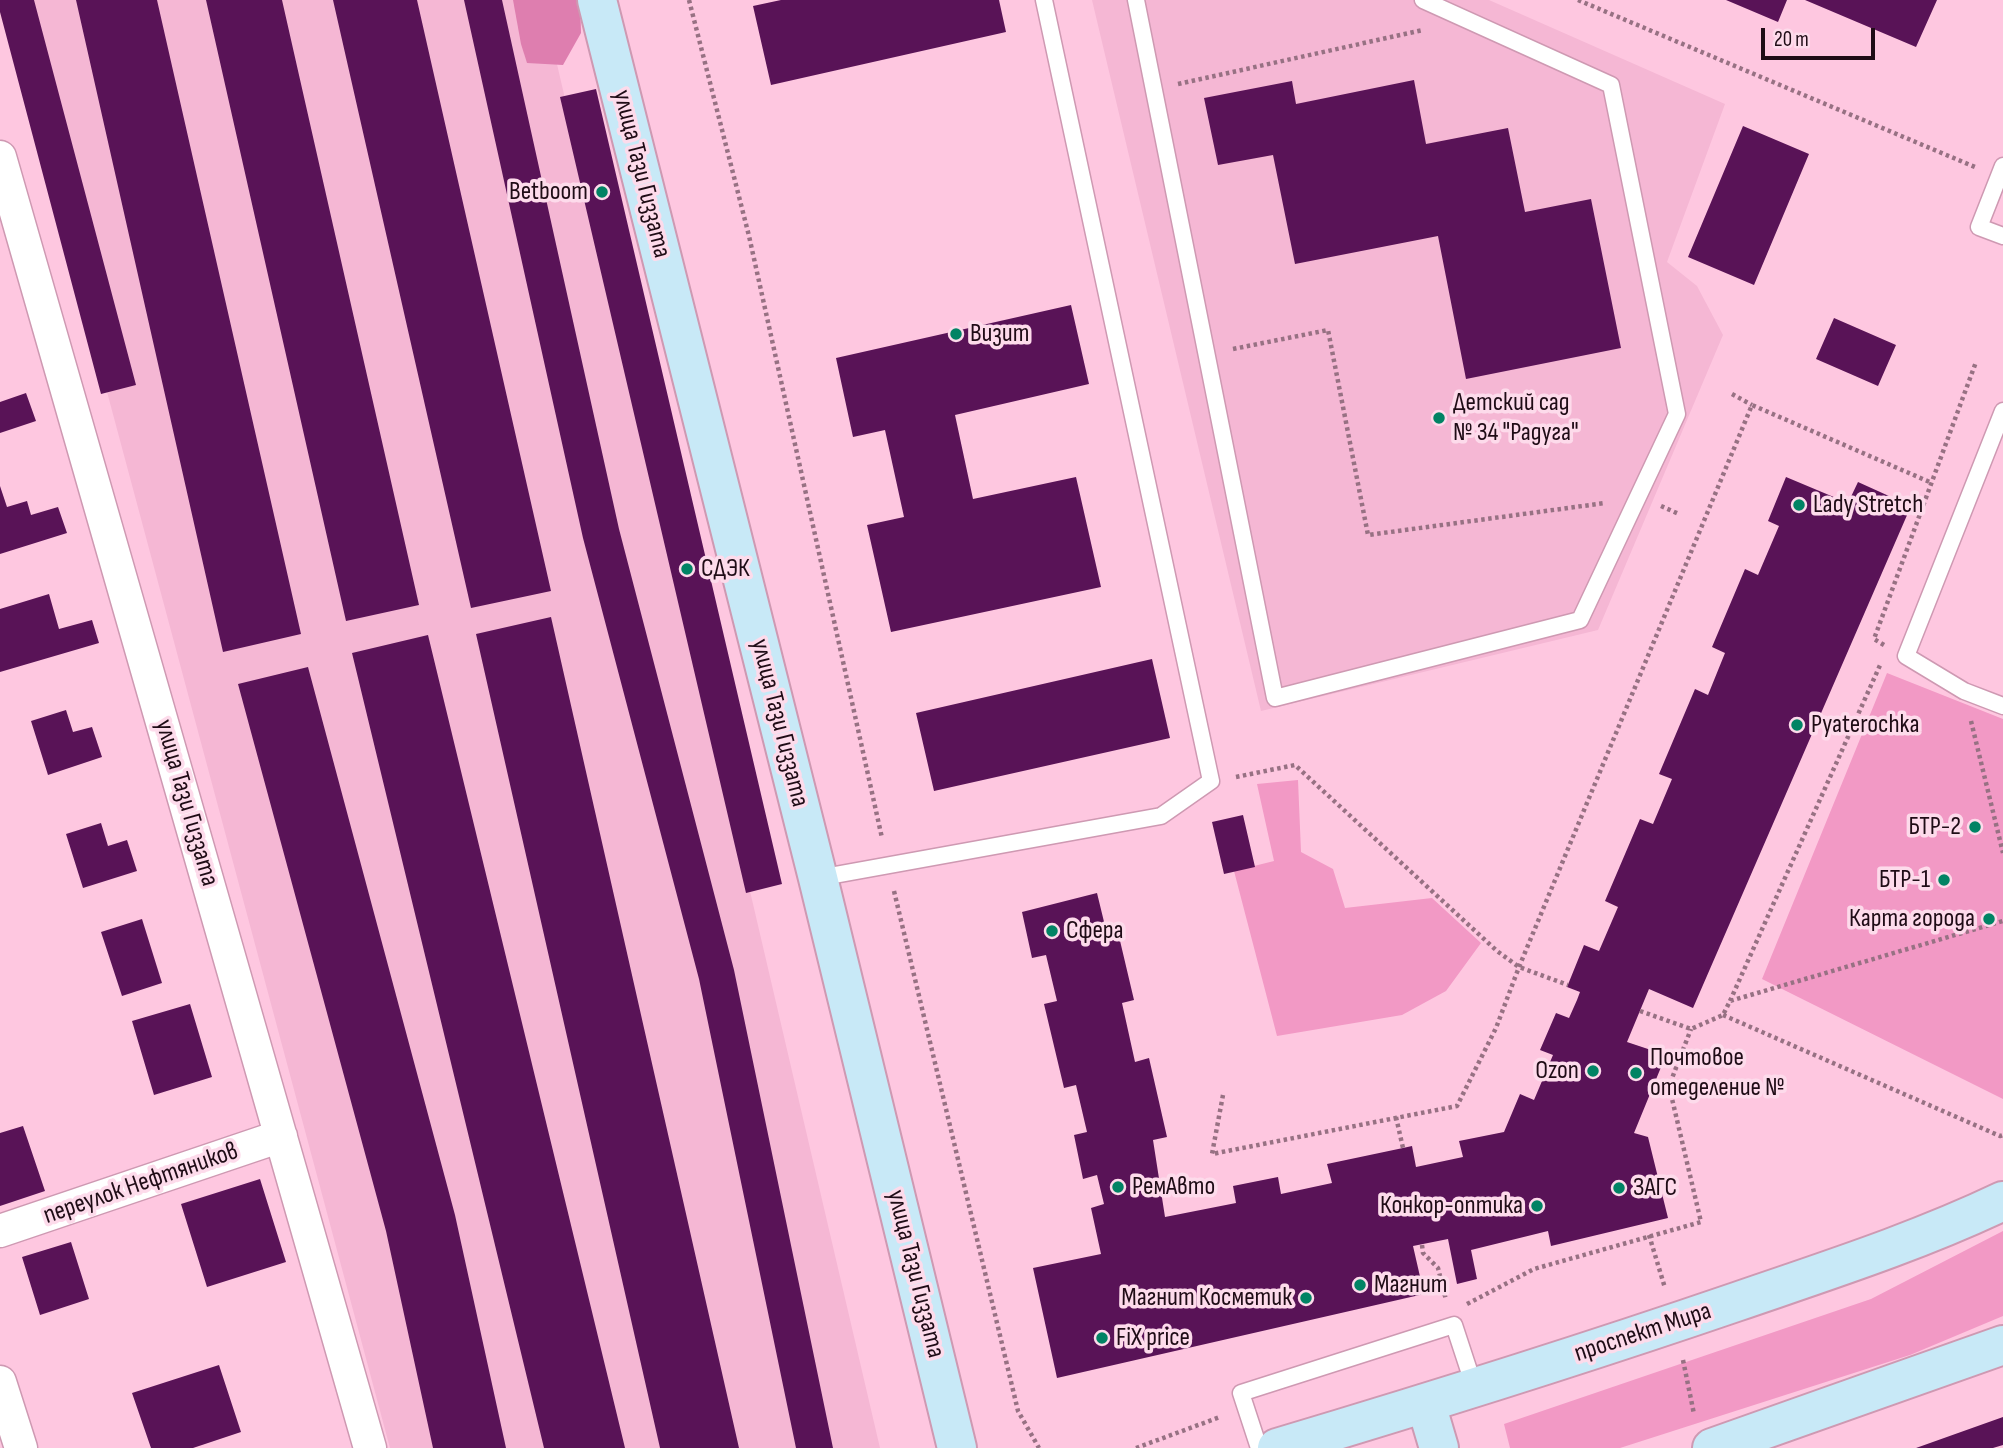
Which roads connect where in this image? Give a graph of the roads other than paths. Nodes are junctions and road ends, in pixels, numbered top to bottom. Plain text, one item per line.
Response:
1 (597, 0) edge
2 (1044, 0) edge
3 (1136, 0) edge
4 (1423, 0) edge
5 (0, 157) edge
6 (2001, 172) edge
7 (2003, 236) edge
8 (2003, 411) edge
9 (1997, 446) edge
10 (2003, 706) edge
11 (818, 878) junction
12 (281, 1136) junction
13 (2003, 1201) edge
14 (0, 1231) edge
15 (2003, 1345) edge
16 (0, 1382) edge
17 (1475, 1389) junction
18 (1426, 1404) junction
19 (21, 1448) edge
20 (370, 1448) edge
21 (957, 1448) edge
22 (1259, 1448) edge
23 (1277, 1448) edge
24 (1439, 1448) edge
25 (1712, 1448) edge

1 - 11 street, улица Тази Гиззата
2 - 11 lane
3 - 4 lane
5 - 12 street, улица Тази Гиззата
6 - 7 lane
8 - 9 lane
9 - 10 lane
11 - 21 street, улица Тази Гиззата
12 - 14 street, переулок Нефтяников
12 - 20 street, улица Тази Гиззата
13 - 17 street, проспект Мира
15 - 25 street
16 - 19 street
17 - 18 street, проспект Мира
17 - 22 lane
18 - 23 street, проспект Мира
18 - 24 street

